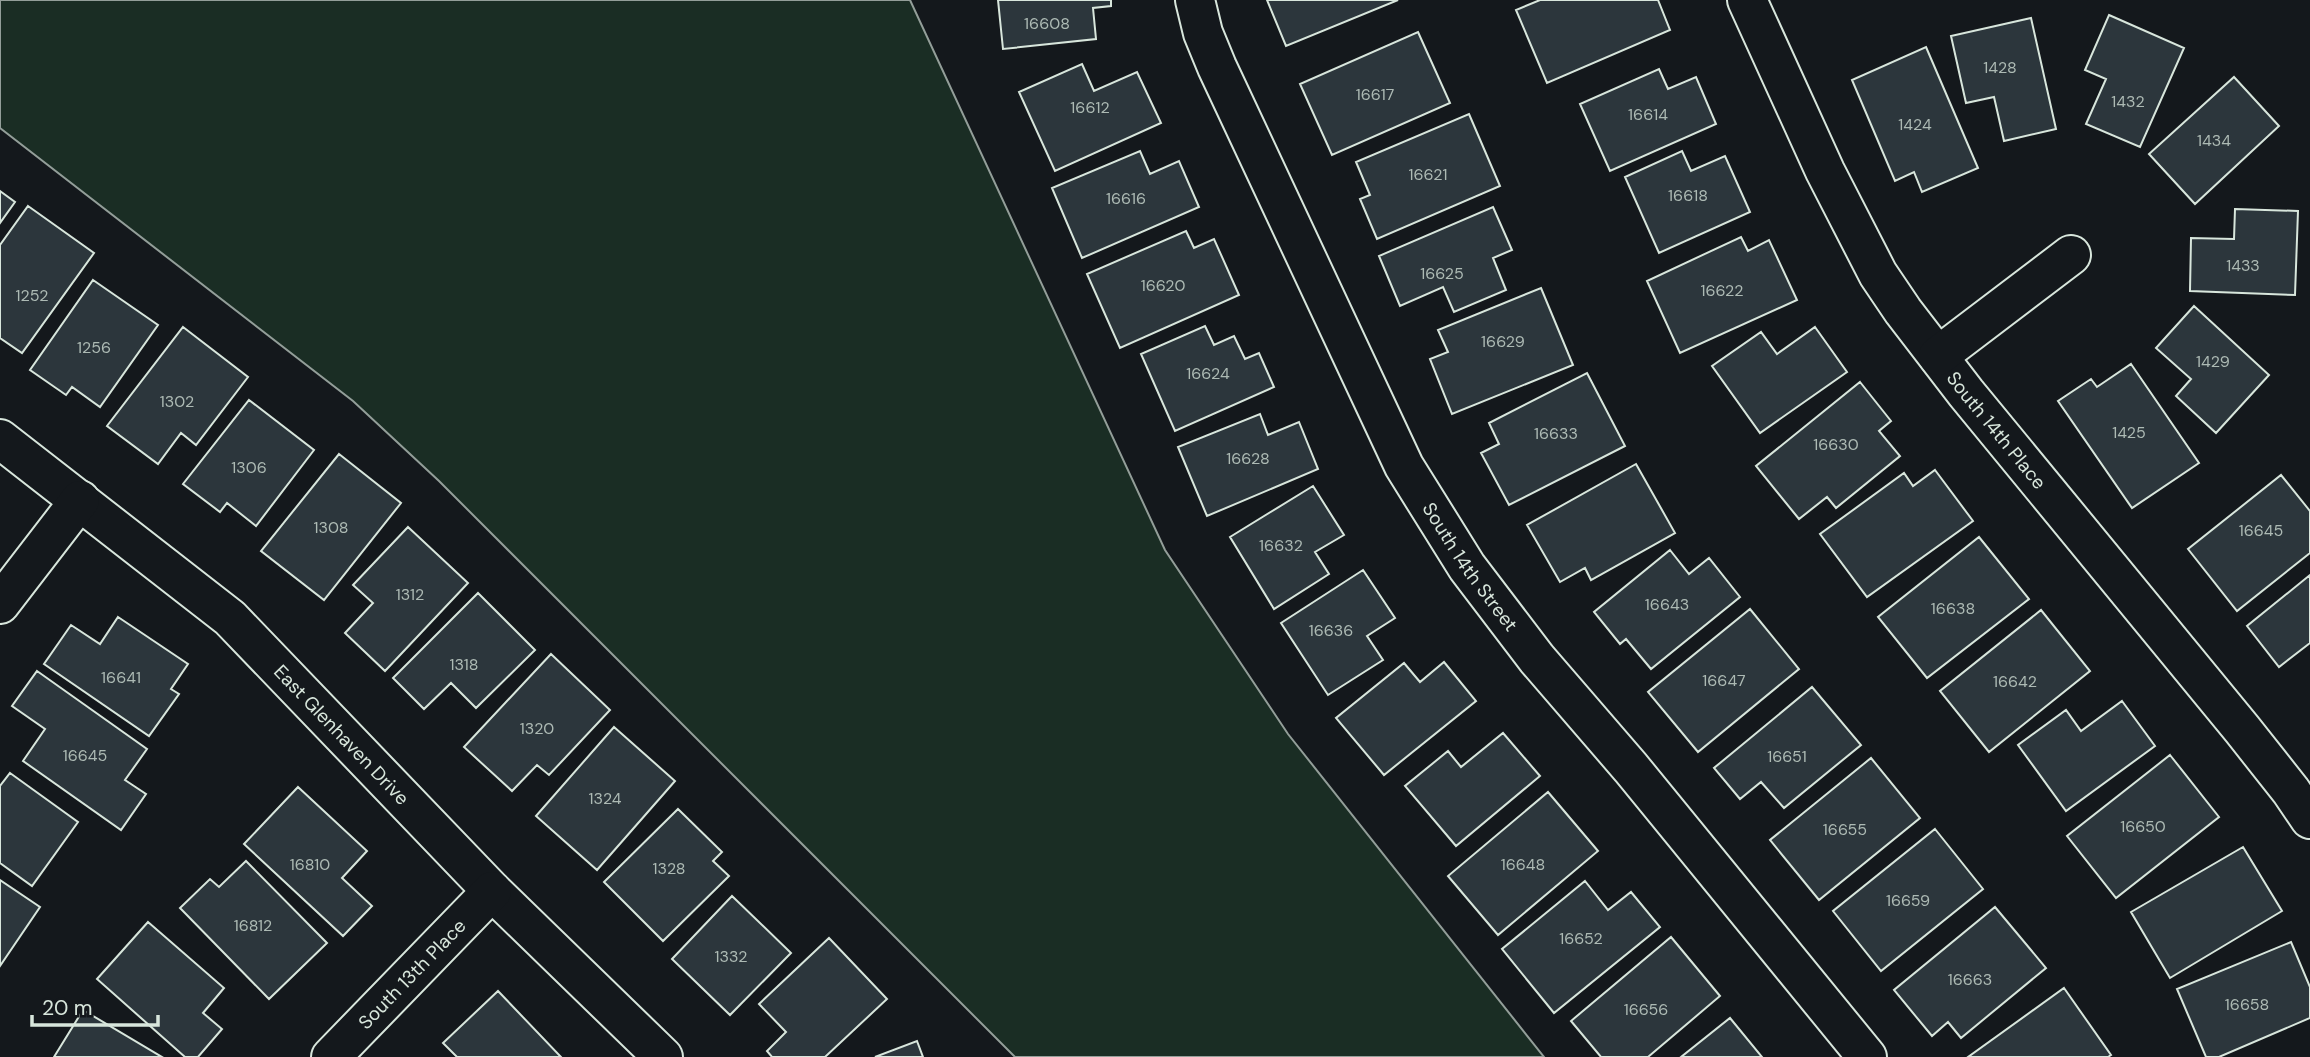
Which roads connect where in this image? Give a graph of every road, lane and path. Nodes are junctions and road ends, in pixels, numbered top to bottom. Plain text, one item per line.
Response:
1 (1195, 0) edge
2 (1747, 0) edge
3 (2071, 255) dead end
4 (1938, 356) junction
5 (0, 439) edge
6 (80, 500) junction
7 (0, 604) edge
8 (2310, 819) edge
9 (492, 891) junction
10 (331, 1057) edge
11 (663, 1057) edge
12 (1867, 1057) edge

1 - 12 street, South 14th Street
2 - 4 street, South 14th Place
3 - 4 street
4 - 8 street, South 14th Place
5 - 6 street, East Glenhaven Drive
6 - 7 street
6 - 9 street, East Glenhaven Drive
9 - 10 street, South 13th Place
9 - 11 street, East Glenhaven Drive

